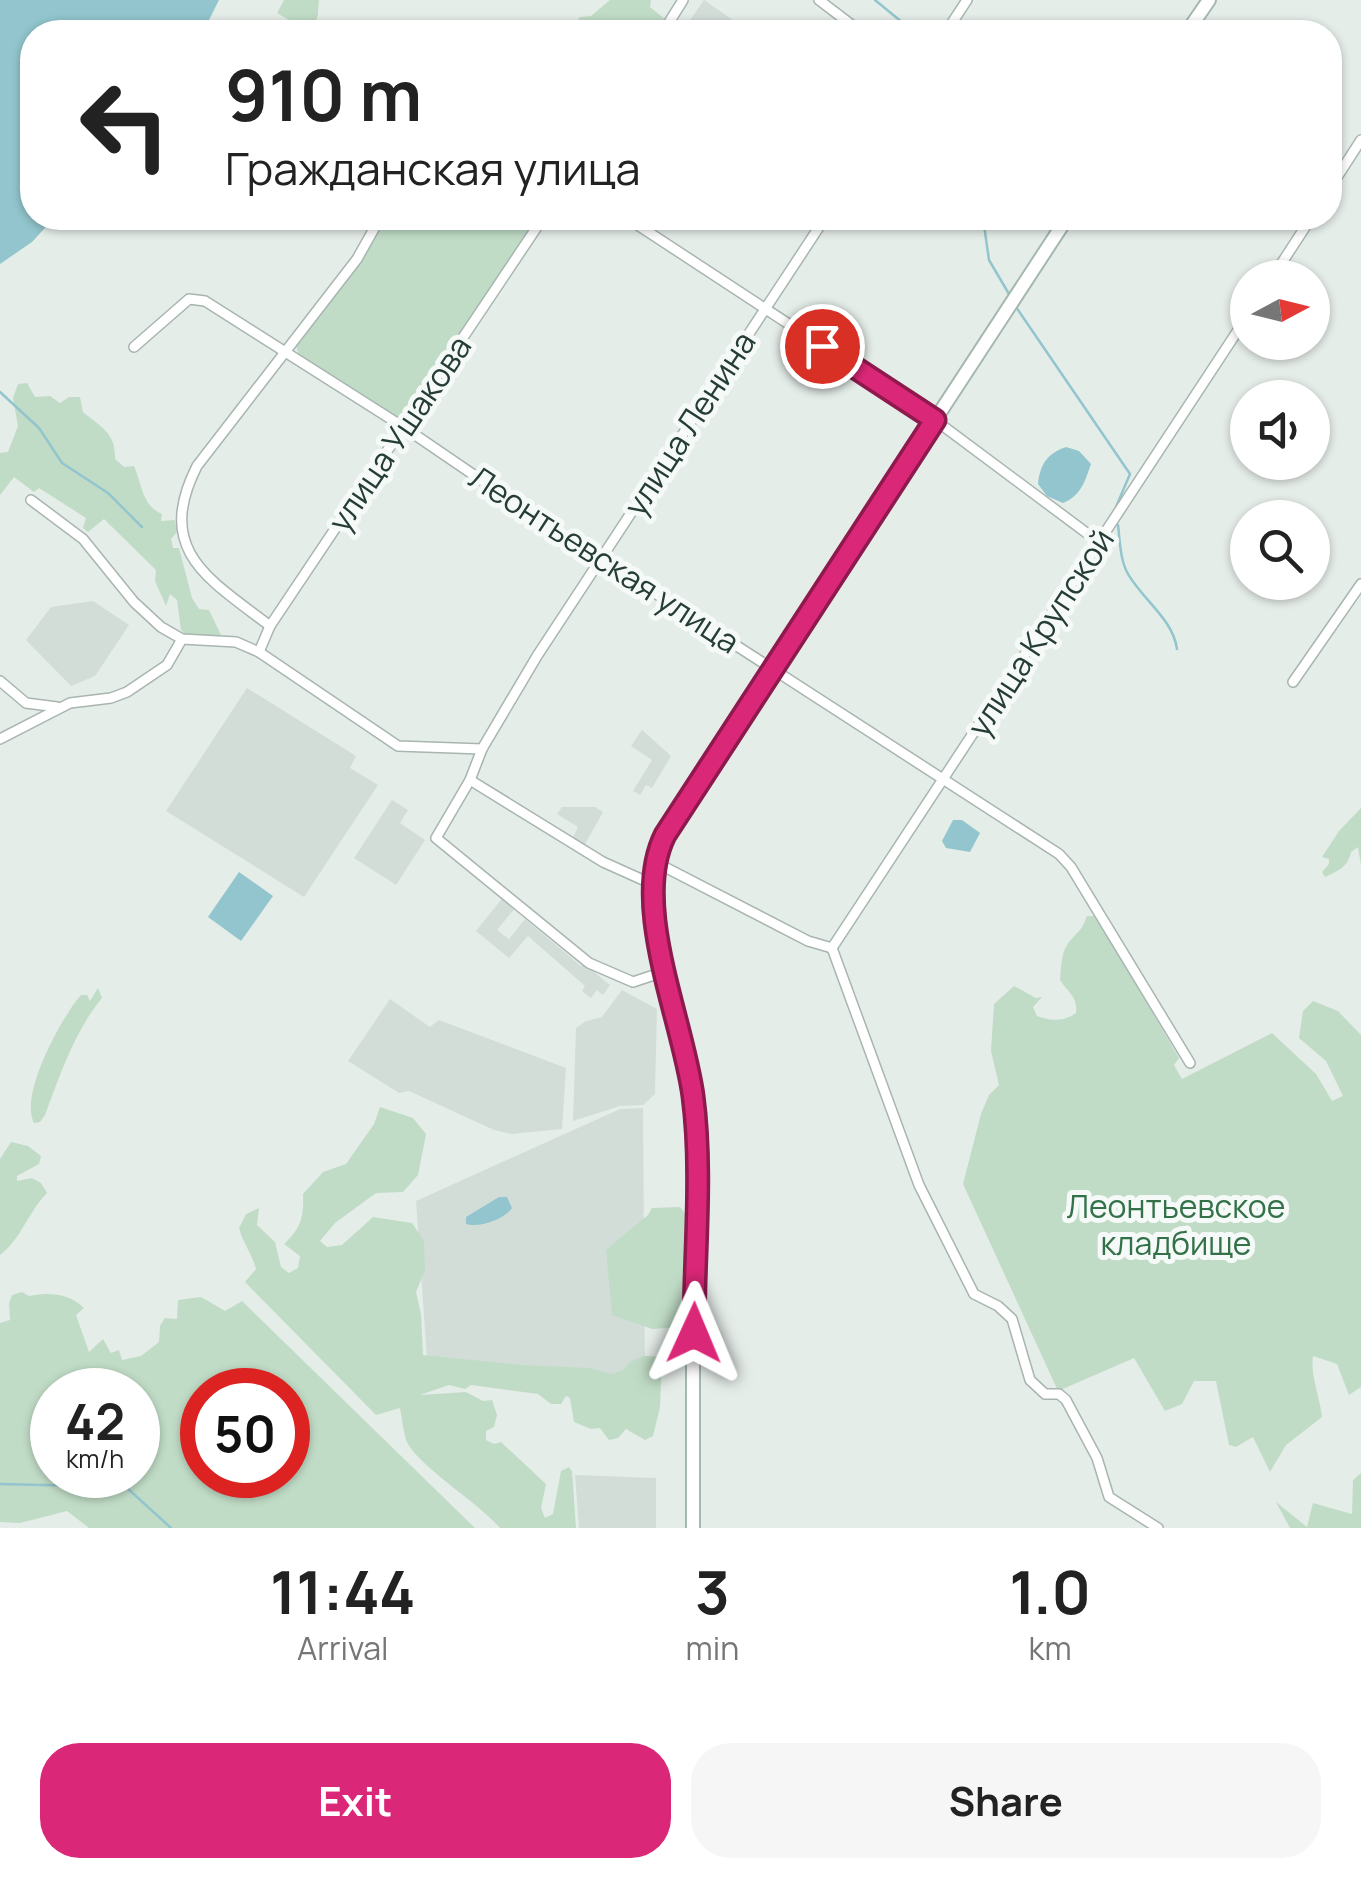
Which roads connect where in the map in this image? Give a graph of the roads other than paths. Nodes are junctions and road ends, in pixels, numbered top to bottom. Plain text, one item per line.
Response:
1 (819, 0) edge
2 (846, 20) edge
3 (1361, 140) edge
4 (1342, 169) edge
5 (373, 230) edge
6 (535, 230) edge
7 (645, 230) edge
8 (817, 230) edge
9 (1059, 230) edge
10 (1303, 230) edge
11 (1284, 260) edge
12 (765, 309) junction
13 (1230, 344) edge
14 (134, 347) dead end
15 (285, 352) junction
16 (935, 420) junction
17 (405, 428) junction
18 (31, 500) dead end
19 (1100, 544) junction
20 (600, 561) junction
21 (1361, 584) edge
22 (270, 626) junction
23 (182, 640) junction
24 (259, 652) junction
25 (773, 670) junction
26 (0, 682) edge
27 (1293, 682) dead end
28 (60, 707) junction
29 (0, 740) edge
30 (482, 749) junction
31 (470, 780) junction
32 (941, 780) junction
33 (655, 862) junction
34 (652, 884) junction
35 (832, 948) junction
36 (666, 970) junction
37 (1190, 1062) dead end
38 (692, 1528) edge
39 (1158, 1528) edge

1 - 2 street
3 - 4 street
5 - 15 street
6 - 17 street, улица Ушакова
7 - 12 street
8 - 12 street, улица Ленина
9 - 16 main road
10 - 11 street
12 - 16 street
12 - 20 street, улица Ленина
13 - 19 street, улица Крупской
14 - 15 street, Леонтьевская улица
15 - 17 street, Леонтьевская улица
15 - 22 street
16 - 19 street
16 - 25 main road
17 - 20 street, Леонтьевская улица
17 - 22 street, улица Ушакова
18 - 23 street
19 - 32 street, улица Крупской
20 - 25 street, Леонтьевская улица
20 - 30 street, улица Ленина
21 - 27 street
22 - 24 street, улица Ушакова
23 - 24 street
23 - 28 street
24 - 30 street
25 - 32 street, Леонтьевская улица
25 - 33 main road
26 - 28 street
28 - 29 street
30 - 31 street, улица Ленина
31 - 34 street
31 - 36 street, улица Ленина
32 - 35 street, улица Крупской
32 - 37 street, Леонтьевская улица
33 - 34 main road
33 - 35 street
34 - 36 main road
35 - 39 street
36 - 38 main road

